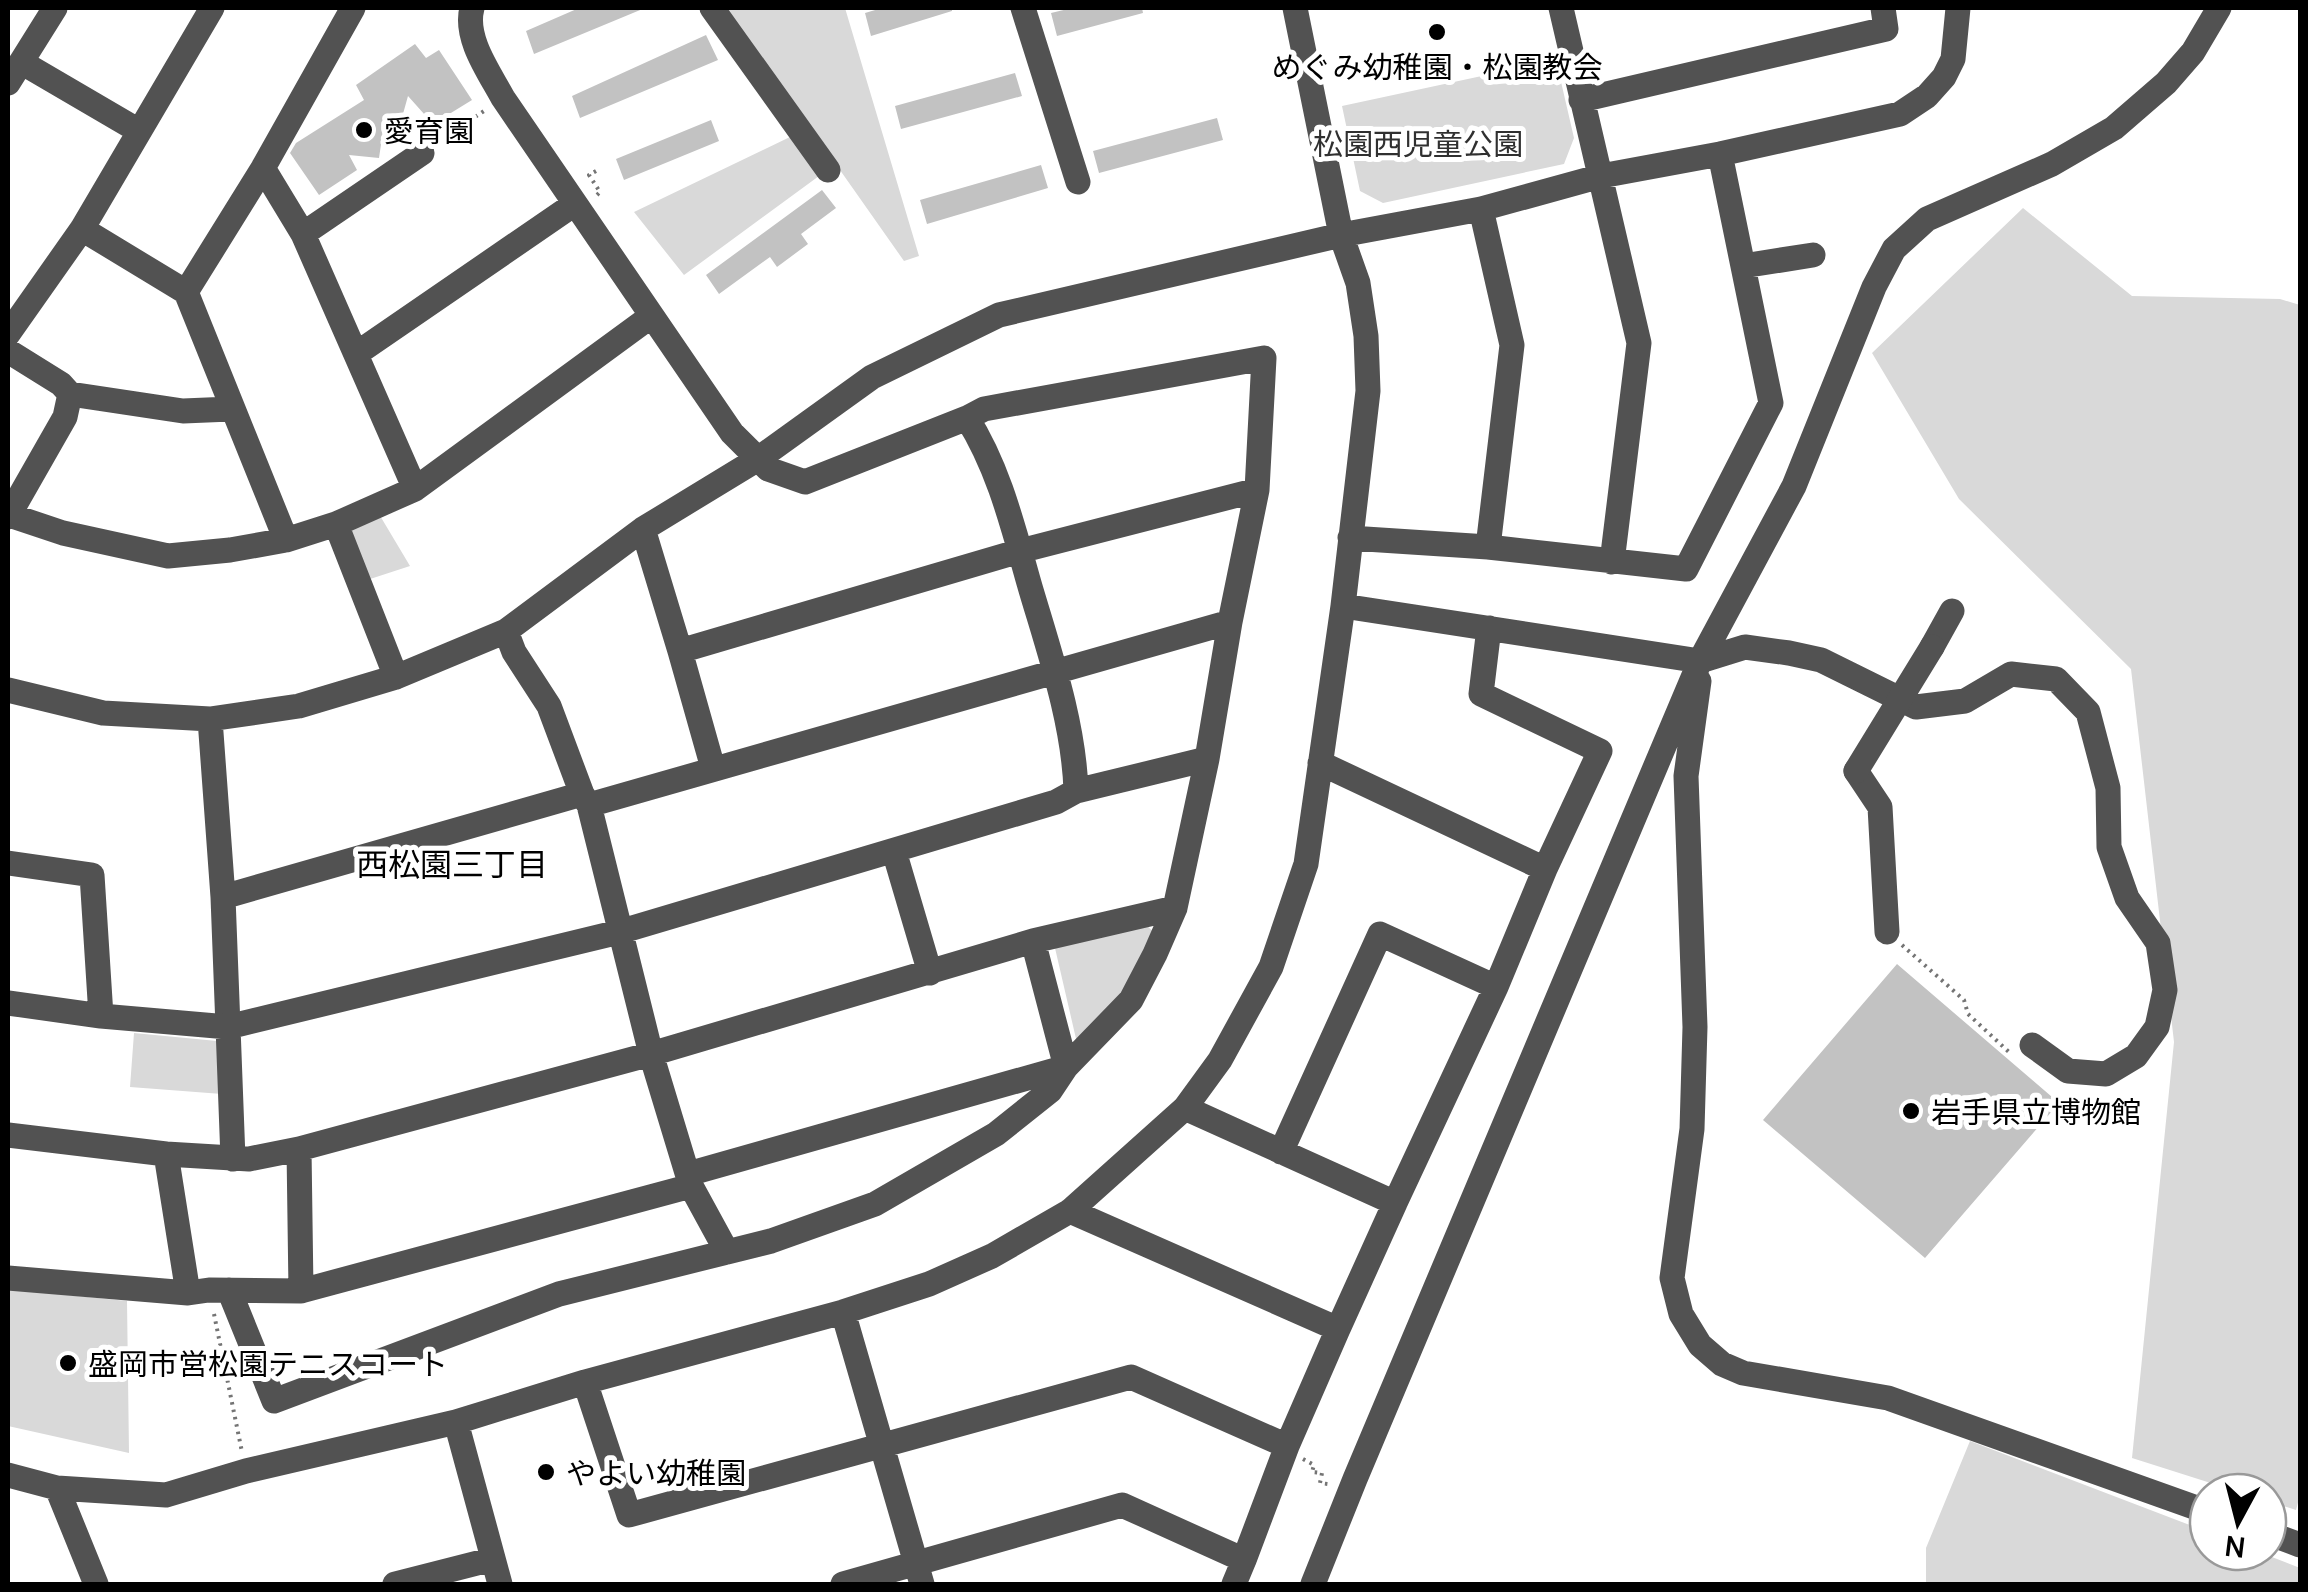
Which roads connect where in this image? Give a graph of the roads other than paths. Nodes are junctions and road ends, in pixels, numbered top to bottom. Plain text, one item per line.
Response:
1 (54, 8) edge
2 (212, 8) edge
3 (352, 8) edge
4 (472, 8) edge
5 (712, 8) edge
6 (1024, 8) edge
7 (1296, 8) edge
8 (1561, 8) edge
9 (1883, 8) edge
10 (1958, 8) edge
11 (2219, 8) edge
12 (14, 73) edge
13 (1581, 100) junction
14 (140, 131) junction
15 (422, 154) road end
16 (1720, 154) junction
17 (264, 168) junction
18 (828, 170) dead end
19 (1600, 176) junction
20 (1078, 182) dead end
21 (573, 205) junction
22 (1481, 208) junction
23 (82, 228) junction
24 (303, 234) junction
25 (1341, 236) junction
26 (1812, 254) dead end
27 (1743, 266) junction
28 (186, 292) junction
29 (650, 317) junction
30 (8, 334) edge
31 (8, 352) edge
32 (356, 354) junction
33 (70, 394) junction
34 (231, 409) junction
35 (967, 418) junction
36 (758, 459) junction
37 (415, 488) junction
38 (1257, 490) junction
39 (8, 516) edge
40 (336, 524) junction
41 (643, 530) junction
42 (1350, 538) junction
43 (286, 540) junction
44 (1488, 548) junction
45 (1020, 551) junction
46 (1612, 562) junction
47 (1343, 606) junction
48 (1952, 611) dead end
49 (1230, 622) junction
50 (1490, 628) junction
51 (506, 631) junction
52 (680, 650) junction
53 (1700, 661) junction
54 (1056, 672) junction
55 (396, 678) junction
56 (8, 690) edge
57 (210, 718) junction
58 (1206, 758) junction
59 (1320, 763) junction
60 (713, 768) junction
61 (1076, 792) junction
62 (585, 799) junction
63 (894, 850) junction
64 (8, 863) edge
65 (1545, 869) junction
66 (223, 896) junction
67 (1174, 908) junction
68 (619, 932) junction
69 (1887, 932) road end
70 (1033, 941) junction
71 (930, 973) junction
72 (1496, 986) junction
73 (8, 1003) edge
74 (100, 1016) junction
75 (228, 1027) junction
76 (2032, 1046) road end
77 (651, 1054) junction
78 (1066, 1066) junction
79 (1185, 1108) junction
80 (8, 1134) edge
81 (300, 1149) junction
82 (1281, 1152) junction
83 (166, 1154) junction
84 (232, 1159) junction
85 (690, 1180) junction
86 (1396, 1202) junction
87 (1070, 1210) junction
88 (727, 1252) junction
89 (8, 1278) edge
90 (209, 1291) junction
91 (301, 1291) junction
92 (843, 1312) junction
93 (1338, 1330) junction
94 (585, 1382) junction
95 (456, 1422) junction
96 (884, 1446) junction
97 (1287, 1446) junction
98 (8, 1475) edge
99 (57, 1488) junction
100 (2188, 1505) edge
101 (496, 1572) edge
102 (1238, 1572) edge
103 (918, 1574) edge
104 (96, 1584) edge
105 (395, 1584) edge
106 (843, 1584) edge
107 (1313, 1584) edge

1 - 12 street
2 - 14 street
3 - 17 street
4 - 21 street
5 - 18 street
6 - 20 street
7 - 25 street
8 - 13 street
9 - 13 street
10 - 16 street
11 - 53 street
12 - 14 street
13 - 19 street
14 - 23 street
15 - 24 street
16 - 19 street
16 - 27 street
17 - 24 street
17 - 28 street
19 - 22 street
19 - 46 street
21 - 29 street
21 - 32 street
22 - 25 street
22 - 44 street
23 - 28 street
23 - 30 street
24 - 32 street
25 - 36 street
25 - 42 street
26 - 27 street
27 - 46 street
28 - 34 street
29 - 36 street
29 - 37 street
31 - 33 street
32 - 37 street
33 - 34 street
33 - 39 street
34 - 43 street
35 - 36 street
35 - 38 street
35 - 45 street
36 - 41 street
37 - 40 street
38 - 45 street
38 - 49 street
39 - 43 street
40 - 43 street
40 - 55 street
41 - 51 street
41 - 52 street
42 - 44 street
42 - 47 street
44 - 46 street
45 - 52 street
45 - 54 street
47 - 50 street
47 - 59 street
48 - 69 street, bridge
49 - 54 street
49 - 58 street
50 - 53 street
50 - 65 street
51 - 55 street
51 - 62 street
52 - 60 street
53 - 76 street
53 - 100 street
53 - 107 street
54 - 60 street
54 - 61 street
55 - 57 street
56 - 57 street
57 - 66 street
58 - 61 street
58 - 67 street
59 - 65 street
59 - 79 street
60 - 62 street
61 - 63 street
62 - 66 street
62 - 68 street
63 - 68 street
63 - 71 street
64 - 74 street
65 - 72 street
66 - 75 street
67 - 70 street
67 - 78 street
68 - 75 street
68 - 77 street
70 - 71 street
70 - 78 street
71 - 77 street
72 - 82 street
72 - 86 street
73 - 74 street
74 - 75 street
75 - 84 street
77 - 81 street
77 - 85 street
78 - 85 street
78 - 88 street
79 - 82 street
79 - 87 street
80 - 83 street
81 - 84 street
81 - 91 street
82 - 86 street
83 - 84 street
83 - 90 street
85 - 88 street
85 - 91 street
86 - 93 street
87 - 92 street
87 - 93 street
88 - 90 street
89 - 90 street
90 - 91 street
92 - 94 street
92 - 96 street
93 - 97 street
94 - 95 street
94 - 96 street
95 - 99 street
95 - 101 street
96 - 97 street
96 - 103 street
97 - 102 street
98 - 99 street
99 - 104 street
101 - 105 street
102 - 103 street
103 - 106 street

